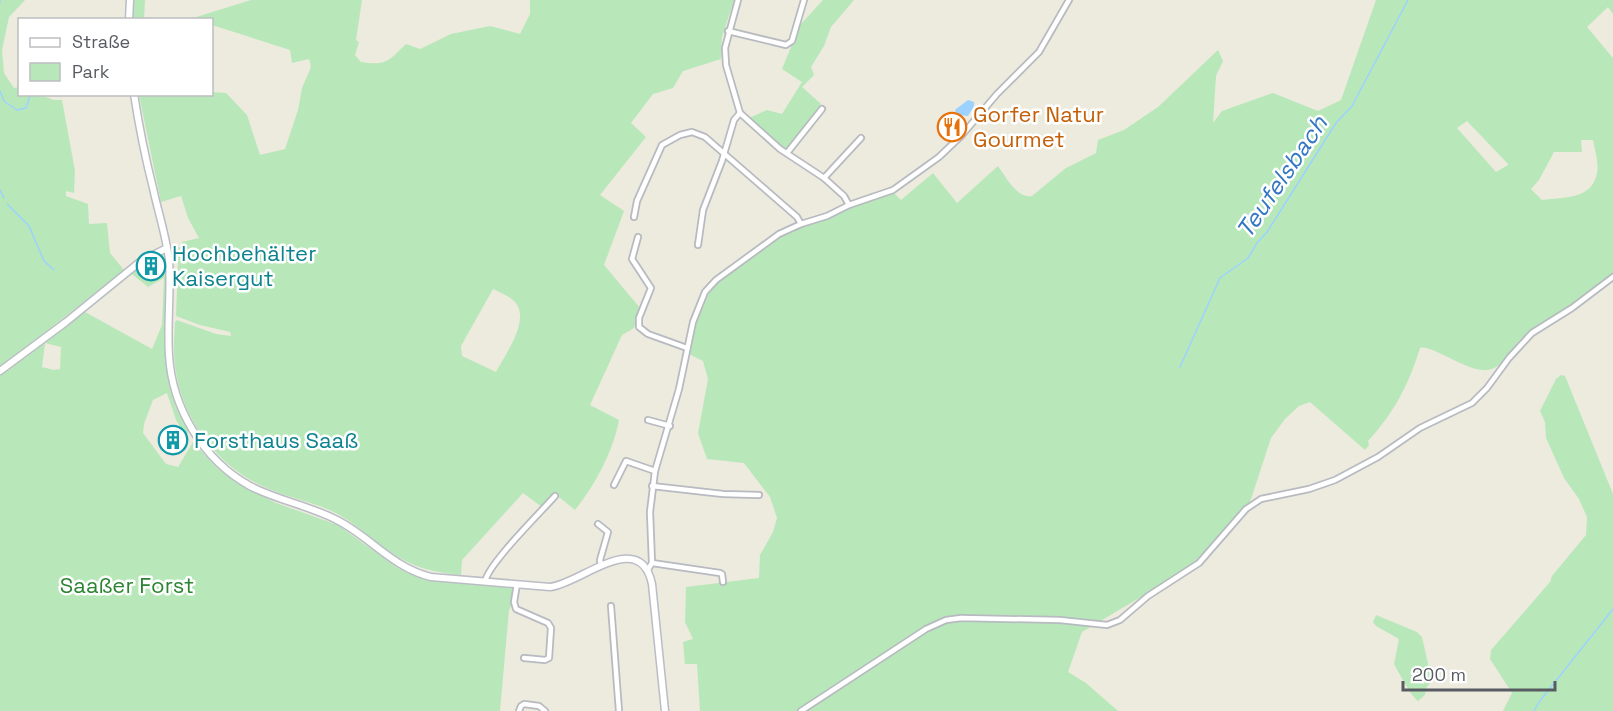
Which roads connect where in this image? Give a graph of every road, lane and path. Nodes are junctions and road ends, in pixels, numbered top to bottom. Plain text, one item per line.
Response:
1 (130, 0) edge
2 (738, 0) edge
3 (804, 0) edge
4 (1069, 0) edge
5 (129, 18) edge
6 (728, 31) junction
7 (134, 96) edge
8 (822, 109) dead end
9 (740, 112) junction
10 (861, 138) dead end
11 (724, 153) junction
12 (787, 153) junction
13 (824, 178) junction
14 (849, 205) junction
15 (634, 217) dead end
16 (801, 224) junction
17 (638, 237) dead end
18 (698, 245) dead end
19 (167, 248) junction
20 (1613, 277) edge
21 (687, 348) junction
22 (0, 371) edge
23 (648, 420) dead end
24 (670, 426) junction
25 (656, 471) junction
26 (614, 486) dead end
27 (652, 486) junction
28 (759, 495) dead end
29 (555, 496) dead end
30 (598, 524) dead end
31 (652, 563) junction
32 (601, 566) junction
33 (647, 571) junction
34 (484, 582) junction
35 (723, 582) dead end
36 (517, 584) junction
37 (611, 606) dead end
38 (525, 657) dead end
39 (519, 711) edge
40 (545, 711) edge
41 (619, 711) edge
42 (665, 711) edge
43 (801, 711) edge

1 - 5 street
2 - 6 street
3 - 6 street
4 - 14 street
6 - 9 street
7 - 19 street
8 - 12 street
9 - 11 street
9 - 12 street
10 - 13 street
11 - 15 street
11 - 16 street
11 - 18 street
12 - 13 street
13 - 14 street
14 - 16 street
16 - 21 street
17 - 21 street
19 - 22 street
19 - 34 street
20 - 43 street
21 - 24 street
23 - 24 street
24 - 25 street
25 - 26 street
25 - 27 street
27 - 28 street
27 - 31 street
29 - 34 street
30 - 32 street
31 - 33 street
31 - 35 street
32 - 33 street
32 - 36 street
33 - 42 street
34 - 36 street
36 - 38 street
37 - 41 street
39 - 40 street

